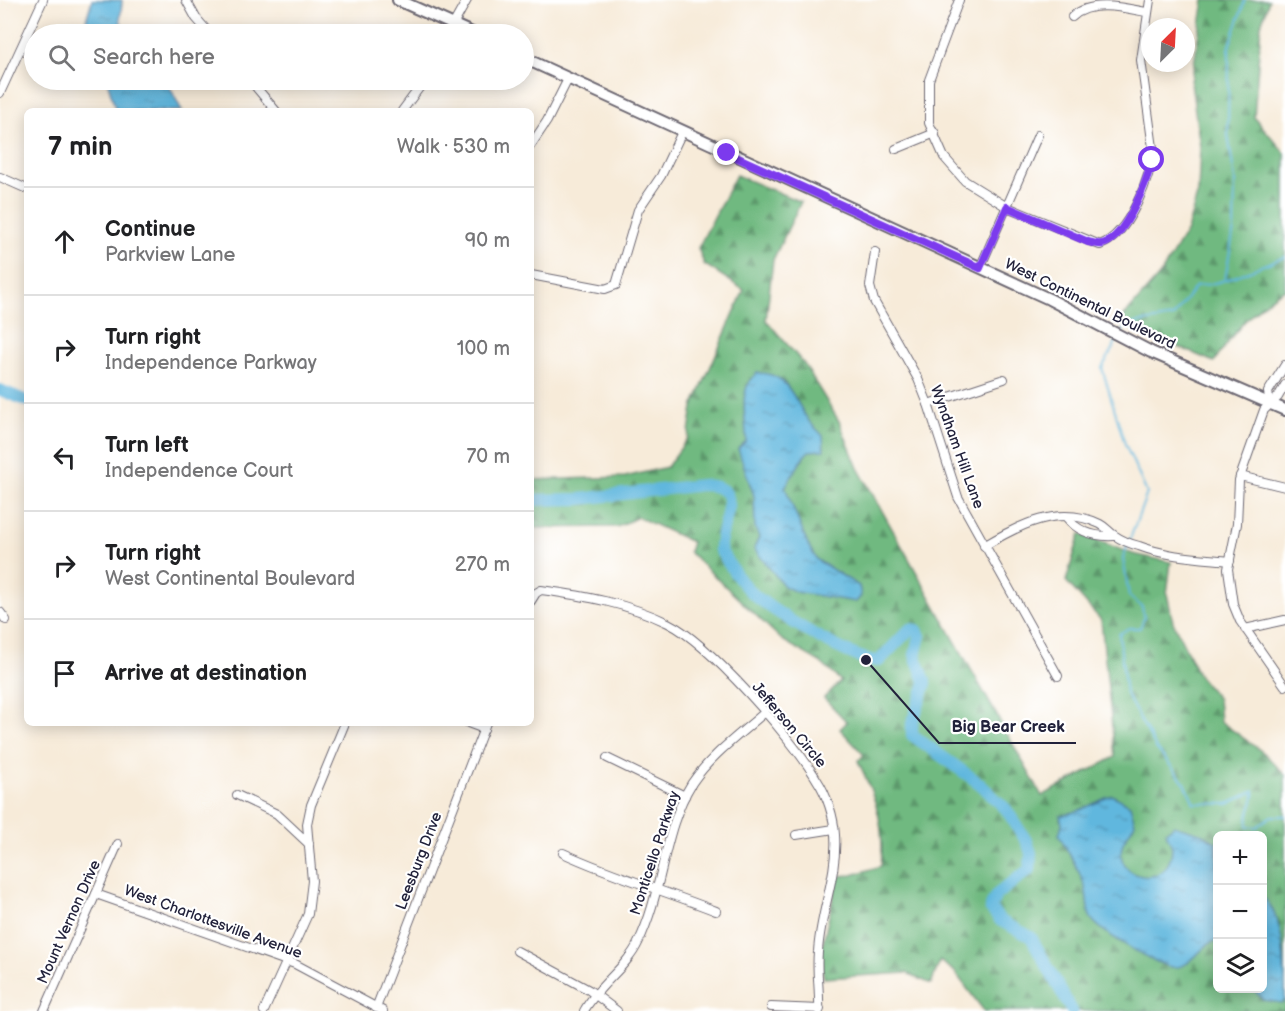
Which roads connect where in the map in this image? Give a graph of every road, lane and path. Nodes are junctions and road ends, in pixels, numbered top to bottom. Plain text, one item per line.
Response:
1 (43, 0) edge
2 (186, 0) edge
3 (398, 0) edge
4 (467, 0) edge
5 (959, 0) edge
6 (1150, 0) edge
7 (1146, 12) junction
8 (1072, 17) dead end
9 (32, 24) edge
10 (201, 24) edge
11 (441, 24) edge
12 (453, 24) edge
13 (24, 41) edge
14 (534, 63) edge
15 (568, 79) junction
16 (258, 90) edge
17 (418, 90) edge
18 (0, 93) edge
19 (273, 108) edge
20 (404, 108) edge
21 (682, 132) junction
22 (935, 133) junction
23 (1038, 135) dead end
24 (534, 140) edge
25 (896, 149) dead end
26 (0, 177) edge
27 (24, 188) edge
28 (1007, 207) junction
29 (875, 252) dead end
30 (980, 268) junction
31 (534, 276) edge
32 (1285, 365) edge
33 (1004, 379) dead end
34 (1285, 385) edge
35 (1270, 403) junction
36 (928, 404) junction
37 (1285, 410) edge
38 (1240, 476) junction
39 (1285, 487) edge
40 (1066, 517) junction
41 (1114, 536) junction
42 (984, 546) junction
43 (1230, 561) junction
44 (534, 597) edge
45 (0, 612) edge
46 (6, 620) dead end
47 (1285, 620) edge
48 (1245, 629) junction
49 (1059, 676) dead end
50 (1285, 686) edge
51 (764, 713) junction
52 (344, 726) edge
53 (485, 726) edge
54 (607, 758) dead end
55 (237, 795) dead end
56 (685, 796) junction
57 (834, 829) junction
58 (796, 835) dead end
59 (118, 844) dead end
60 (309, 844) junction
61 (563, 853) dead end
62 (659, 890) junction
63 (96, 894) junction
64 (716, 911) dead end
65 (517, 951) dead end
66 (288, 961) junction
67 (596, 994) junction
68 (771, 1007) dead end
69 (380, 1009) edge
70 (820, 1010) edge
71 (44, 1011) edge
72 (264, 1011) edge
73 (584, 1011) edge
74 (617, 1011) edge

1 - 9 street
2 - 10 street
3 - 11 main road
4 - 12 street
5 - 22 street
6 - 7 street
7 - 8 street
7 - 28 street
13 - 18 street
14 - 15 main road, West Continental Boulevard
15 - 21 main road, West Continental Boulevard
15 - 24 street
16 - 19 street
17 - 20 street
21 - 30 main road, West Continental Boulevard
21 - 31 street
22 - 25 street
22 - 28 street
23 - 28 street
26 - 27 street
28 - 30 street
29 - 36 street, Wyndham Hill Lane
30 - 35 main road, West Continental Boulevard
32 - 35 street
33 - 36 street
34 - 35 street
35 - 37 main road, West Continental Boulevard
35 - 38 street
36 - 42 street, Wyndham Hill Lane
38 - 39 street
38 - 43 street
40 - 41 street
40 - 41 street
40 - 42 street
41 - 43 street
42 - 49 street, Wyndham Hill Lane
43 - 48 street
44 - 51 street, Jefferson Circle
45 - 46 street
47 - 48 street
48 - 50 street
51 - 56 street, Monticello Parkway
51 - 57 street, Jefferson Circle
52 - 60 street
53 - 69 street, Leesburg Drive
54 - 56 street
55 - 60 street
56 - 62 street, Monticello Parkway
57 - 58 street
57 - 70 street, Jefferson Circle
59 - 63 street, Mount Vernon Drive
60 - 66 street
61 - 62 street
62 - 64 street
62 - 67 street, Monticello Parkway
63 - 66 street, West Charlottesville Avenue
63 - 71 street, Mount Vernon Drive
65 - 67 street
66 - 69 street, West Charlottesville Avenue
66 - 72 street
67 - 73 street, Monticello Parkway
67 - 74 street
68 - 70 street

